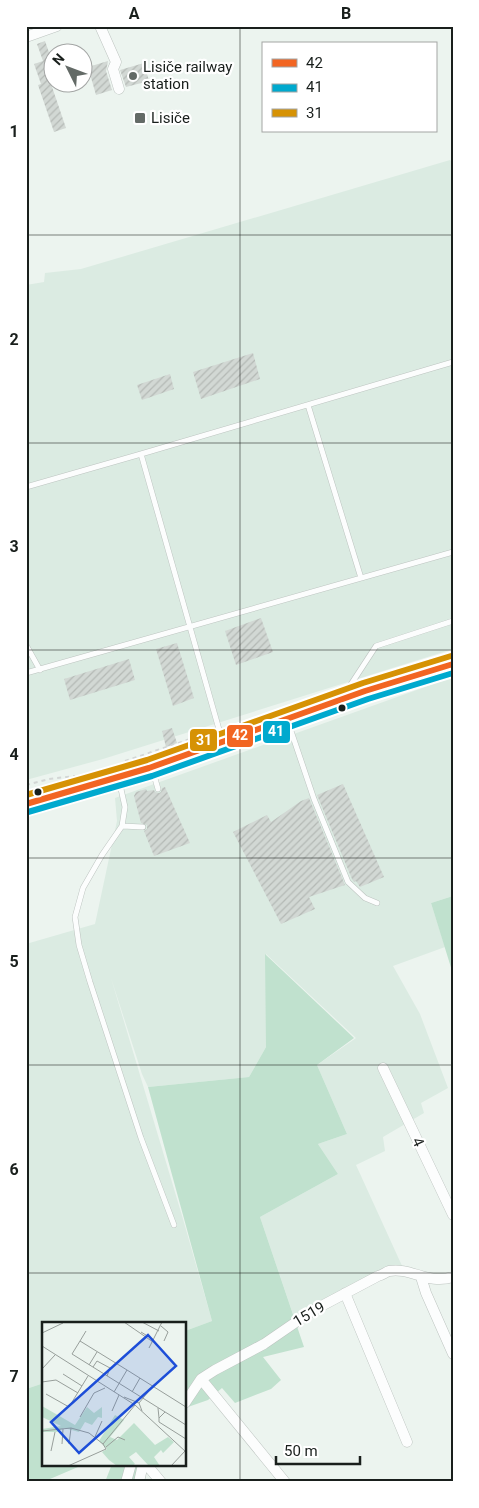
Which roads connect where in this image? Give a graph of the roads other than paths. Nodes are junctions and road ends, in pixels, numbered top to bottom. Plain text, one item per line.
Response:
1 (57, 26) edge
2 (100, 26) edge
3 (26, 37) edge
4 (119, 89) dead end
5 (453, 362) edge
6 (308, 405) junction
7 (141, 454) junction
8 (26, 487) edge
9 (453, 552) edge
10 (361, 578) junction
11 (453, 621) edge
12 (190, 626) junction
13 (26, 645) edge
14 (453, 664) edge
15 (40, 670) junction
16 (26, 673) edge
17 (341, 699) junction
18 (287, 719) junction
19 (221, 736) junction
20 (151, 766) junction
21 (118, 770) junction
22 (158, 789) dead end
23 (26, 804) edge
24 (122, 826) junction
25 (143, 827) dead end
26 (377, 903) dead end
27 (383, 1068) dead end
28 (453, 1215) edge
29 (174, 1225) dead end
30 (421, 1277) junction
31 (453, 1277) edge
32 (345, 1293) junction
33 (453, 1354) edge
34 (201, 1379) junction
35 (186, 1402) edge
36 (407, 1442) dead end
37 (130, 1466) edge
38 (143, 1466) edge
39 (146, 1466) edge
40 (126, 1482) edge
41 (139, 1482) edge
42 (161, 1482) edge
43 (285, 1482) edge

1 - 3 street
2 - 4 street
5 - 6 lane
6 - 7 lane
6 - 10 lane
7 - 8 lane
7 - 12 lane
9 - 10 lane
10 - 12 lane
11 - 17 lane
12 - 15 lane
12 - 19 lane
13 - 15 lane
14 - 17 main road
15 - 16 lane
17 - 18 main road
18 - 19 main road
18 - 26 lane
19 - 20 main road
20 - 21 main road
20 - 22 lane
21 - 23 main road
21 - 24 lane
24 - 25 lane
24 - 29 lane
27 - 28 street, 4
30 - 31 street, 1519
30 - 32 street, 1519
30 - 33 street
32 - 34 street, 1519
32 - 36 street
34 - 35 street, 1519
34 - 43 street
37 - 40 street
38 - 41 street
39 - 42 street

